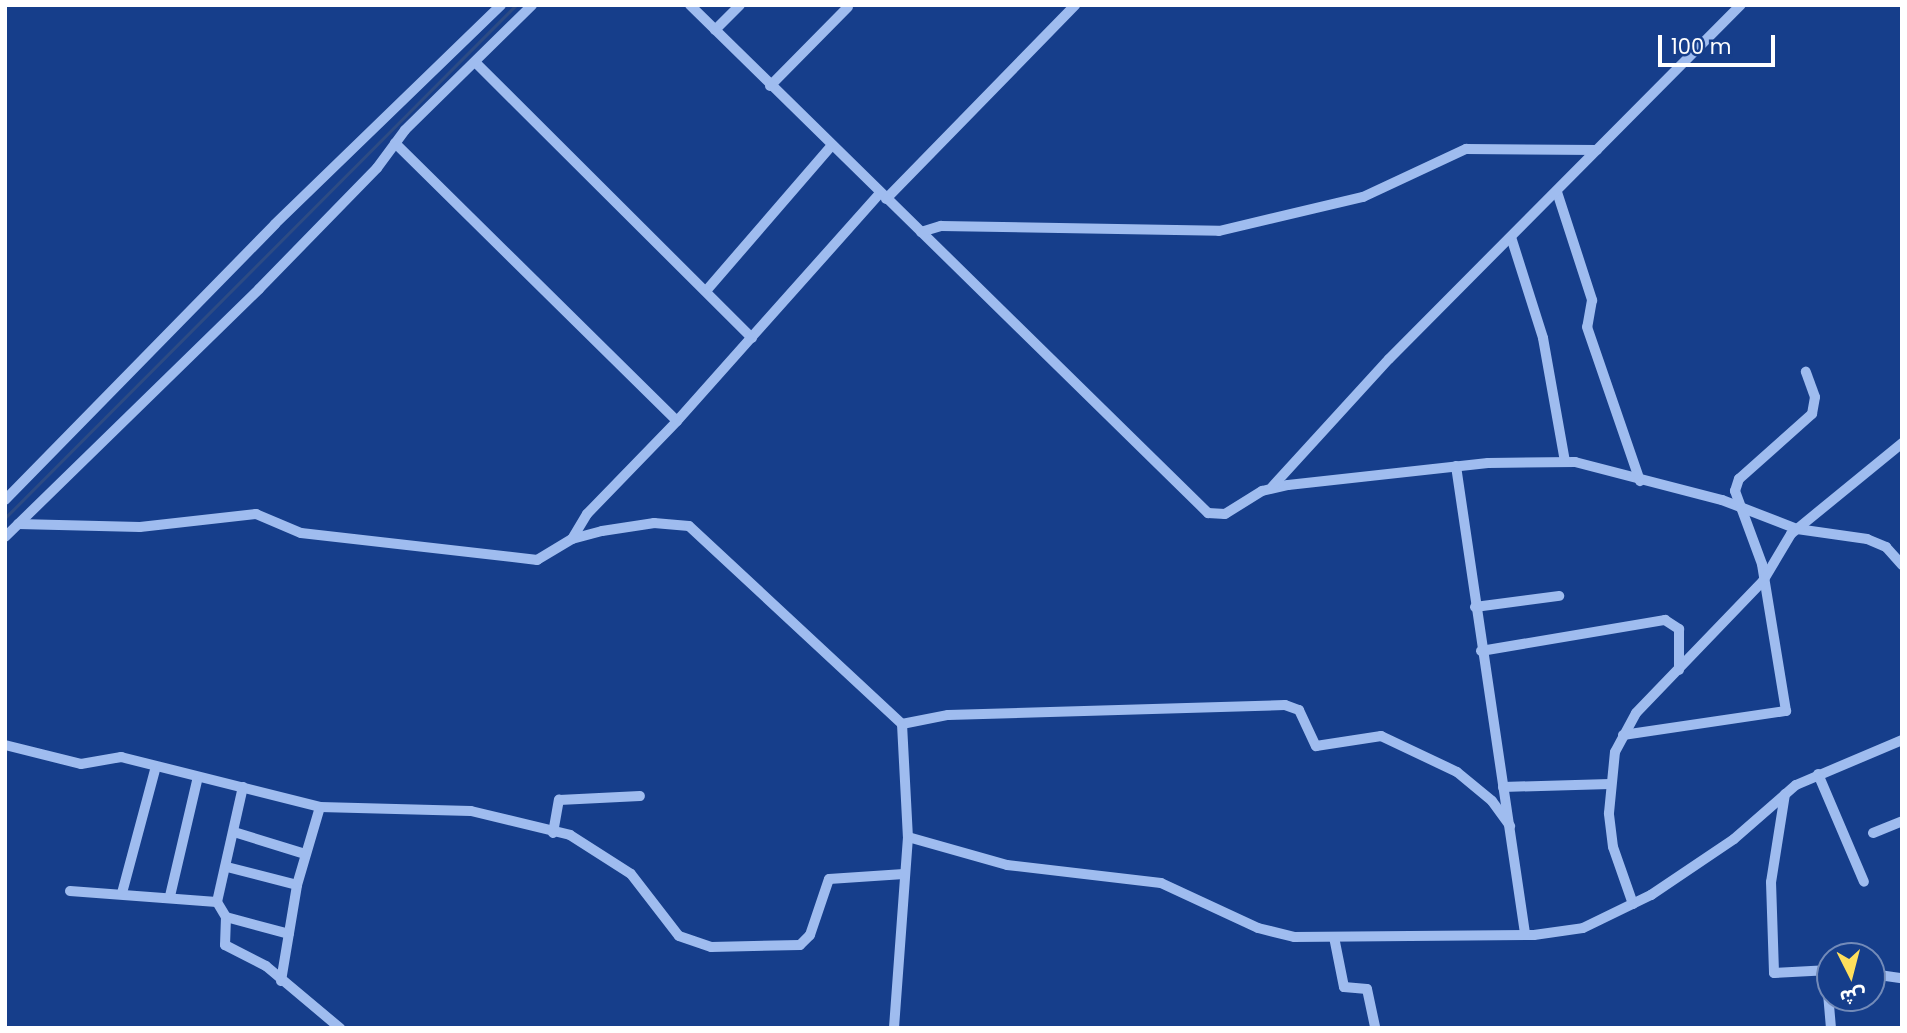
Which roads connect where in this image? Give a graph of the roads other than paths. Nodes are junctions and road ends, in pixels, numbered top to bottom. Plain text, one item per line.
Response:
1 (502, 5) edge
2 (533, 5) edge
3 (690, 5) edge
4 (740, 5) edge
5 (1075, 5) edge
6 (1741, 5) edge
7 (848, 7) edge
8 (715, 30) junction
9 (475, 62) junction
10 (770, 86) junction
11 (395, 143) junction
12 (831, 146) junction
13 (1597, 150) junction
14 (1557, 192) junction
15 (882, 196) junction
16 (921, 232) junction
17 (1511, 237) junction
18 (706, 291) junction
19 (752, 338) junction
20 (1807, 372) dead end
21 (677, 422) junction
22 (1902, 443) edge
23 (1565, 462) junction
24 (1456, 466) junction
25 (1640, 481) junction
26 (1272, 487) junction
27 (5, 500) edge
28 (1742, 508) junction
29 (18, 524) junction
30 (1797, 529) junction
31 (5, 537) edge
32 (572, 539) junction
33 (1902, 565) edge
34 (1763, 581) junction
35 (1559, 596) dead end
36 (1475, 607) junction
37 (1481, 651) junction
38 (1679, 670) junction
39 (902, 724) junction
40 (1623, 735) junction
41 (1902, 740) edge
42 (5, 745) edge
43 (156, 766) junction
44 (1818, 774) junction
45 (198, 777) junction
46 (1611, 785) junction
47 (243, 787) junction
48 (1503, 787) junction
49 (1785, 794) junction
50 (640, 796) dead end
51 (320, 807) junction
52 (1902, 821) edge
53 (1510, 826) junction
54 (234, 832) junction
55 (553, 833) junction
56 (1873, 834) dead end
57 (908, 837) junction
58 (305, 854) junction
59 (227, 867) junction
60 (904, 874) junction
61 (1864, 881) dead end
62 (297, 885) junction
63 (70, 891) dead end
64 (122, 893) junction
65 (170, 896) junction
66 (217, 902) junction
67 (1633, 904) junction
68 (226, 917) junction
69 (289, 934) junction
70 (1525, 936) junction
71 (1334, 937) junction
72 (1816, 971) edge
73 (281, 981) junction
74 (340, 1028) edge
75 (894, 1028) edge
76 (1376, 1028) edge

1 - 27 street
2 - 9 street
3 - 8 street
4 - 8 street
5 - 15 street
6 - 13 street
7 - 10 street
8 - 10 street
9 - 11 street
9 - 18 street
10 - 12 street
11 - 21 street
11 - 29 street
12 - 15 street
12 - 18 street
13 - 14 street
13 - 16 street
14 - 17 street
14 - 25 street
15 - 16 street
15 - 19 street
16 - 26 street
17 - 23 street
17 - 26 street
18 - 19 street
19 - 21 street
20 - 28 street
21 - 32 street
22 - 30 street
23 - 24 street
23 - 25 street
24 - 26 street
24 - 36 street
25 - 28 street
28 - 30 street
28 - 34 street
29 - 31 street
29 - 32 street
30 - 33 street
30 - 34 street
32 - 39 street
34 - 38 street
34 - 40 street
35 - 36 street
36 - 37 street
37 - 38 street
37 - 48 street
38 - 40 street
39 - 53 street
39 - 57 street
40 - 46 street
41 - 44 street
42 - 43 street
43 - 45 street
43 - 64 street
44 - 49 street
44 - 61 street
45 - 47 street
45 - 65 street
46 - 48 street
46 - 67 street
47 - 51 street
47 - 54 street
48 - 53 street
49 - 67 street
49 - 72 street
50 - 55 street
51 - 55 street
51 - 58 street
52 - 56 street
53 - 70 street
54 - 58 street
54 - 59 street
55 - 60 street
57 - 60 street
57 - 71 street
58 - 62 street
59 - 62 street
59 - 66 street
60 - 75 street
62 - 69 street
63 - 64 street
64 - 65 street
65 - 66 street
66 - 68 street
67 - 70 street
68 - 69 street
68 - 73 street
69 - 73 street
70 - 71 street
71 - 76 street
73 - 74 street

